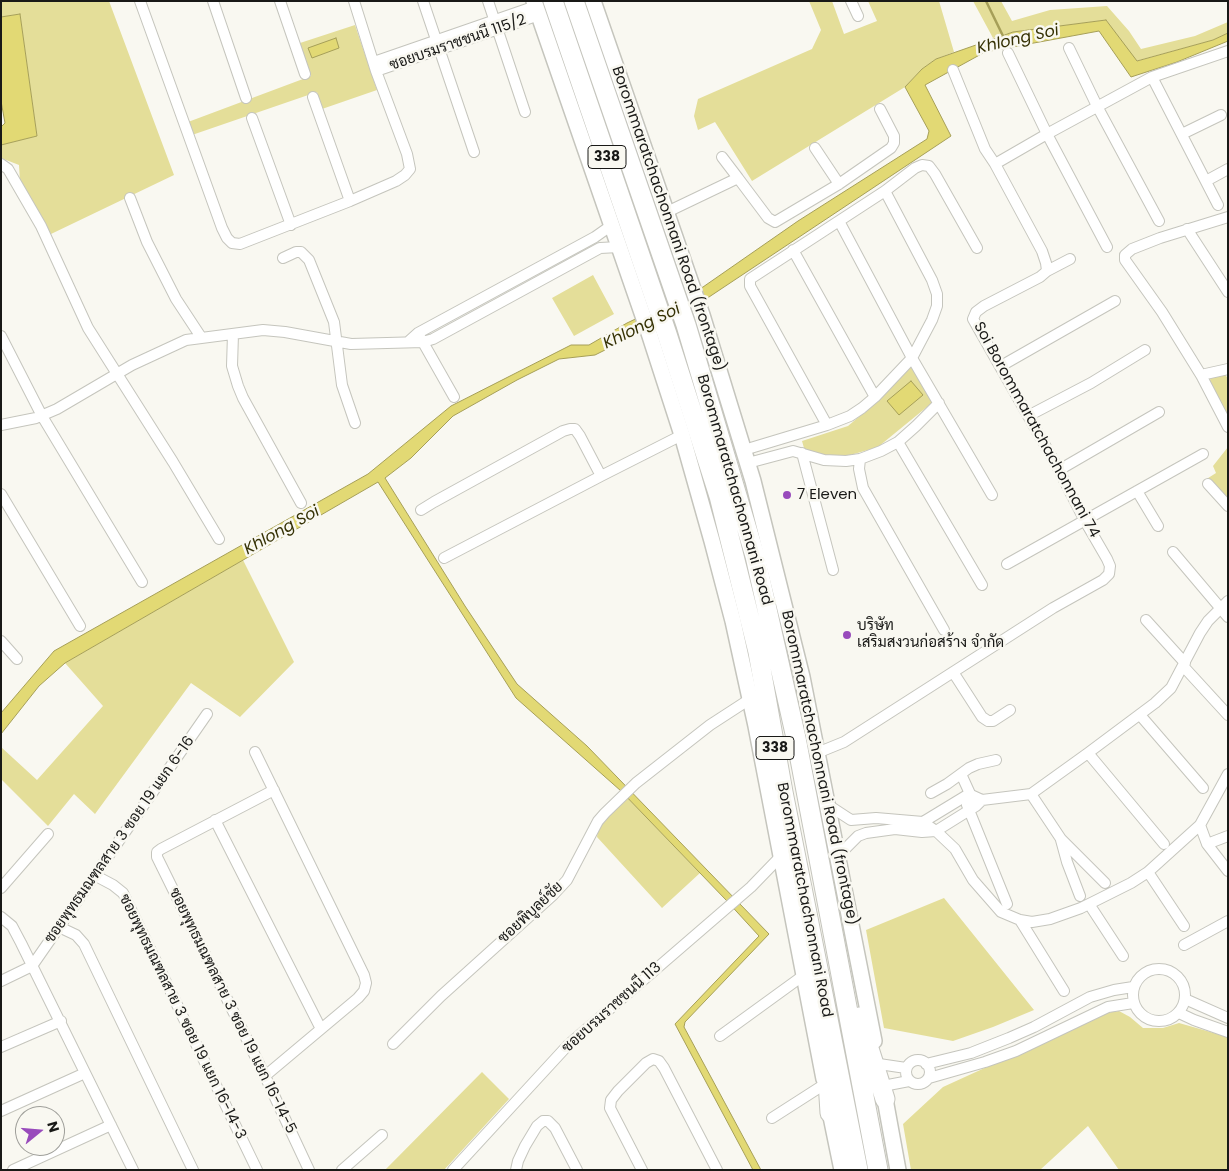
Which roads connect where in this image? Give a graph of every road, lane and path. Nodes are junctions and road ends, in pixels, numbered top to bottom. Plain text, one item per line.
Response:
1 (140, 1) edge
2 (213, 1) edge
3 (280, 1) edge
4 (354, 1) edge
5 (423, 1) edge
6 (488, 1) edge
7 (574, 1) edge
8 (594, 1) edge
9 (851, 1) edge
10 (540, 6) edge
11 (858, 16) dead end
12 (495, 24) junction
13 (438, 44) junction
14 (1069, 48) dead end
15 (1228, 51) edge
16 (1008, 53) dead end
17 (375, 66) junction
18 (953, 70) dead end
19 (305, 74) dead end
20 (1152, 77) junction
21 (313, 97) dead end
22 (246, 98) dead end
23 (1097, 106) junction
24 (880, 109) dead end
25 (525, 112) dead end
26 (1221, 115) dead end
27 (252, 118) dead end
28 (1047, 134) junction
29 (1182, 134) junction
30 (816, 148) dead end
31 (474, 152) dead end
32 (722, 157) dead end
33 (1, 164) edge
34 (995, 164) junction
35 (1228, 169) edge
36 (738, 178) junction
37 (1206, 181) junction
38 (839, 184) junction
39 (884, 191) junction
40 (130, 198) dead end
41 (350, 201) junction
42 (1218, 205) dead end
43 (667, 212) junction
44 (1228, 217) edge
45 (839, 220) junction
46 (1159, 221) dead end
47 (291, 225) junction
48 (612, 225) junction
49 (1187, 229) junction
50 (594, 237) junction
51 (620, 247) junction
52 (1107, 247) dead end
53 (600, 248) junction
54 (977, 248) dead end
55 (793, 250) junction
56 (284, 258) dead end
57 (1070, 259) dead end
58 (1047, 272) junction
59 (517, 280) junction
60 (522, 289) junction
61 (1228, 292) edge
62 (1115, 301) dead end
63 (462, 310) junction
64 (652, 314) junction
65 (468, 319) junction
66 (658, 333) junction
67 (233, 334) junction
68 (1, 336) edge
69 (201, 336) junction
70 (420, 338) junction
71 (336, 341) junction
72 (1145, 350) dead end
73 (912, 358) junction
74 (1001, 366) junction
75 (1228, 369) edge
76 (117, 373) junction
77 (1201, 375) junction
78 (454, 397) dead end
79 (875, 397) junction
80 (939, 403) junction
81 (1159, 412) dead end
82 (42, 416) junction
83 (1028, 416) junction
84 (354, 423) dead end
85 (1, 425) edge
86 (827, 425) junction
87 (1228, 427) edge
88 (682, 436) junction
89 (789, 437) junction
90 (898, 442) junction
91 (797, 452) junction
92 (1203, 454) dead end
93 (746, 457) junction
94 (860, 459) junction
95 (1059, 470) junction
96 (600, 476) junction
97 (1208, 484) dead end
98 (1137, 490) junction
99 (1, 494) edge
100 (992, 495) dead end
101 (301, 503) dead end
102 (1228, 506) edge
103 (421, 510) dead end
104 (1085, 521) junction
105 (1158, 526) dead end
106 (219, 539) dead end
107 (1173, 552) dead end
108 (444, 558) dead end
109 (1007, 564) dead end
110 (833, 570) dead end
111 (142, 582) dead end
112 (982, 585) dead end
113 (1225, 609) edge
114 (1146, 620) dead end
115 (80, 626) dead end
116 (944, 630) dead end
117 (2, 642) edge
118 (17, 659) dead end
119 (1184, 664) junction
120 (953, 672) junction
121 (750, 699) junction
122 (1010, 710) dead end
123 (207, 714) dead end
124 (1140, 715) junction
125 (1228, 715) edge
126 (254, 752) dead end
127 (818, 753) junction
128 (1088, 753) junction
129 (996, 760) dead end
130 (961, 774) junction
131 (1228, 774) edge
132 (1203, 788) dead end
133 (274, 790) junction
134 (931, 793) dead end
135 (1032, 794) junction
136 (966, 796) junction
137 (828, 805) junction
138 (976, 805) junction
139 (876, 818) junction
140 (215, 820) junction
141 (923, 822) junction
142 (1200, 825) junction
143 (878, 830) junction
144 (936, 830) junction
145 (48, 834) dead end
146 (1228, 836) edge
147 (1061, 839) junction
148 (1164, 844) dead end
149 (1207, 844) junction
150 (781, 856) junction
151 (838, 856) junction
152 (1228, 871) edge
153 (1148, 872) junction
154 (96, 876) junction
155 (1105, 883) dead end
156 (1, 888) edge
157 (1080, 896) dead end
158 (1007, 904) dead end
159 (1089, 904) junction
160 (1, 917) edge
161 (1020, 920) junction
162 (1228, 921) edge
163 (832, 925) junction
164 (1184, 926) dead end
165 (59, 927) junction
166 (1184, 945) dead end
167 (1123, 956) dead end
168 (816, 957) junction
169 (32, 966) junction
170 (804, 975) junction
171 (1, 981) edge
172 (1133, 987) junction
173 (1064, 991) dead end
174 (1185, 999) junction
175 (1133, 1003) junction
176 (1179, 1013) junction
177 (1228, 1018) edge
178 (60, 1021) junction
179 (321, 1029) junction
180 (1228, 1032) edge
181 (720, 1036) dead end
182 (393, 1044) dead end
183 (1, 1047) edge
184 (879, 1064) junction
185 (926, 1064) junction
186 (906, 1068) junction
187 (86, 1073) junction
188 (265, 1076) junction
189 (929, 1078) junction
190 (909, 1081) junction
191 (825, 1084) junction
192 (884, 1093) junction
193 (1, 1111) edge
194 (830, 1113) junction
195 (772, 1118) dead end
196 (111, 1125) junction
197 (382, 1135) dead end
198 (13, 1170) edge
199 (133, 1170) edge
200 (193, 1170) edge
201 (257, 1170) edge
202 (309, 1170) edge
203 (342, 1170) edge
204 (453, 1170) edge
205 (516, 1170) edge
206 (577, 1170) edge
207 (642, 1170) edge
208 (717, 1170) edge
209 (842, 1170) edge
210 (858, 1170) edge
211 (878, 1170) edge
212 (898, 1170) edge

1 - 47 street
2 - 22 street
3 - 19 street
4 - 17 street
5 - 13 street
6 - 12 street
7 - 163 highway, Borommaratchachonnani Road / 338
8 - 43 main road, Borommaratchachonnani Road (frontage) / 338
9 - 11 street
10 - 12 street, ซอยบรมราชชนนี 115/2
10 - 48 main road, 338
10 - 64 highway, Borommaratchachonnani Road / 338
12 - 13 street, ซอยบรมราชชนนี 115/2
12 - 25 street
13 - 17 street, ซอยบรมราชชนนี 115/2
13 - 31 street
14 - 23 street
15 - 20 street
16 - 28 street
17 - 41 street
18 - 34 street
20 - 23 street
20 - 29 street
21 - 41 street
23 - 28 street
23 - 46 street
24 - 38 street
26 - 29 street
27 - 47 street
28 - 34 street
28 - 52 street
29 - 37 street
30 - 38 street
32 - 36 street
33 - 76 street
34 - 58 street
35 - 37 street
36 - 38 street
36 - 43 street
37 - 42 street
39 - 45 street
39 - 54 street
39 - 73 street
40 - 69 street
41 - 47 street
43 - 93 main road, Borommaratchachonnani Road (frontage) / 338
44 - 49 street
45 - 55 street
45 - 73 street
48 - 50 street
48 - 51 main road, 338
49 - 61 street
49 - 77 street
50 - 53 street
50 - 59 street
51 - 53 street
51 - 64 main road, 338
53 - 60 street
55 - 79 street
55 - 86 street
56 - 71 street
57 - 58 street
58 - 74 street, Soi Borommaratchachonnani 74
59 - 60 street
59 - 63 street
60 - 65 street
62 - 74 street
63 - 65 street
63 - 70 street
64 - 66 highway, Borommaratchachonnani Road / 338
65 - 70 street
66 - 88 main road, 338
66 - 168 highway, Borommaratchachonnani Road / 338
67 - 69 street
67 - 71 street
67 - 101 street
68 - 82 street
69 - 76 street
70 - 71 street
70 - 78 street
71 - 84 street
72 - 83 street
73 - 79 street
73 - 80 street
74 - 83 street, Soi Borommaratchachonnani 74
75 - 77 street
76 - 82 street
76 - 106 street
77 - 87 street
79 - 86 street
80 - 90 street
80 - 100 street
81 - 95 street
82 - 85 street
82 - 111 street
83 - 95 street, Soi Borommaratchachonnani 74
86 - 89 street
88 - 96 street
88 - 121 main road, 338
89 - 91 street
89 - 93 street
90 - 94 street
90 - 112 street
91 - 93 street
91 - 94 street
91 - 110 street
92 - 98 street
93 - 127 main road, Borommaratchachonnani Road (frontage) / 338
94 - 116 street
95 - 104 street, Soi Borommaratchachonnani 74
96 - 103 street
96 - 108 street
97 - 102 street
98 - 104 street
98 - 105 street
99 - 115 street
104 - 109 street
104 - 120 street, Soi Borommaratchachonnani 74
107 - 113 street
113 - 119 street
114 - 119 street
117 - 118 street
119 - 124 street
119 - 125 street
120 - 122 street
120 - 127 street, Soi Borommaratchachonnani 74
121 - 150 main road, 338
121 - 182 street, ซอยพิบูลย์ชัย
123 - 154 street, ซอยพุทธมณฑลสาย 3 ซอย 19 แยก 6-16
124 - 128 street
124 - 132 street
126 - 133 street
127 - 137 main road, Borommaratchachonnani Road (frontage) / 338
128 - 135 street
128 - 148 street
129 - 130 street
130 - 134 street
130 - 136 street
131 - 142 street
133 - 140 street
133 - 179 street
135 - 138 street
135 - 147 street
136 - 138 street
136 - 138 street
136 - 141 street
137 - 139 street
137 - 151 main road, Borommaratchachonnani Road (frontage) / 338
138 - 144 street
138 - 158 street
139 - 141 street
139 - 143 street
140 - 179 street
140 - 188 street, ซอยพุทธมณฑลสาย 3 ซอย 19 แยก 16-14-5
141 - 144 street
142 - 149 street
142 - 153 street
143 - 144 street
143 - 151 street
144 - 161 street
145 - 156 street
146 - 149 street
147 - 155 street
147 - 157 street
149 - 152 street
150 - 170 main road, 338
150 - 204 street, ซอยบรมราชชนนี 113
151 - 184 main road, Borommaratchachonnani Road (frontage) / 338
153 - 159 street
153 - 164 street
154 - 165 street, ซอยพุทธมณฑลสาย 3 ซอย 19 แยก 6-16
154 - 201 street, ซอยพุทธมณฑลสาย 3 ซอย 19 แยก 16-14-3
159 - 161 street
159 - 167 street
160 - 169 street
161 - 173 street
162 - 166 street
163 - 192 highway
163 - 211 highway, Borommaratchachonnani Road / 338
165 - 169 street, ซอยพุทธมณฑลสาย 3 ซอย 19 แยก 6-16
165 - 200 street
168 - 194 highway
168 - 210 highway, Borommaratchachonnani Road / 338
169 - 171 street
169 - 178 street
170 - 181 street
170 - 191 main road, 338
172 - 174 street
172 - 175 street
172 - 185 street
174 - 176 street
174 - 177 street
175 - 176 street
175 - 189 street
176 - 180 street
178 - 183 street
178 - 187 street
179 - 188 street
184 - 186 street
184 - 192 main road, Borommaratchachonnani Road (frontage) / 338
185 - 186 street
185 - 189 street
186 - 190 street
187 - 193 street
187 - 196 street
188 - 202 street, ซอยพุทธมณฑลสาย 3 ซอย 19 แยก 16-14-5
189 - 190 street
190 - 192 street
191 - 194 main road, 338
191 - 195 street
192 - 212 main road, Borommaratchachonnani Road (frontage) / 338
194 - 209 main road, 338
196 - 198 street
196 - 199 street
197 - 203 street
205 - 206 street
207 - 208 street

